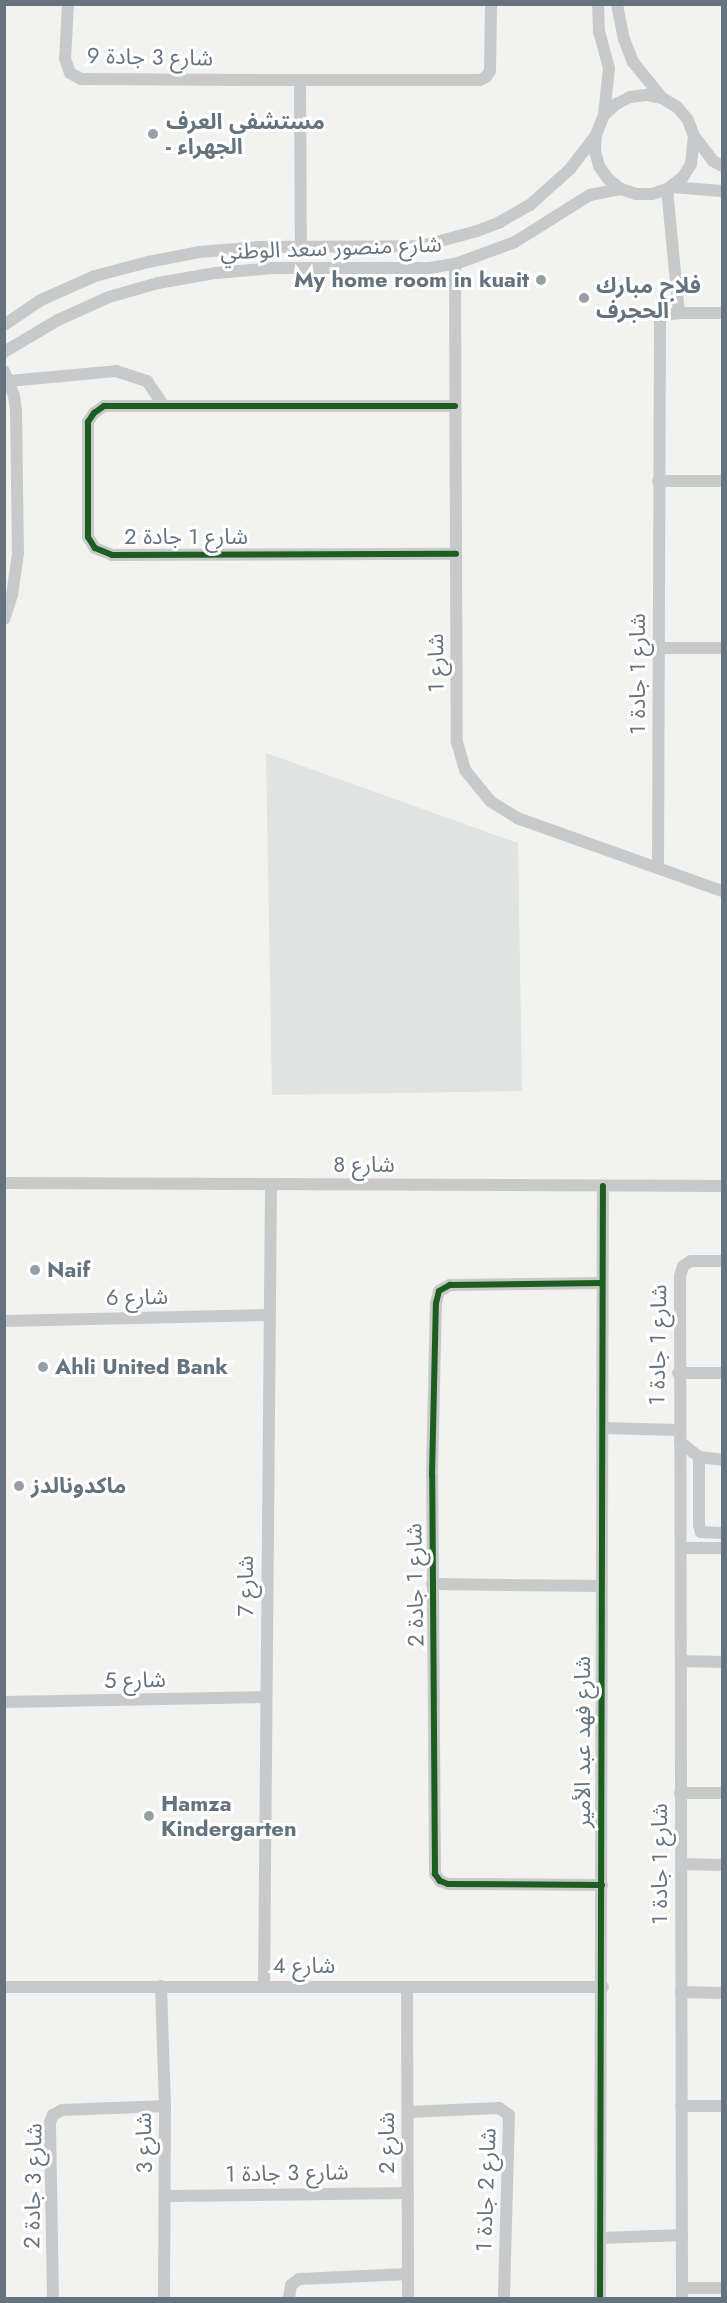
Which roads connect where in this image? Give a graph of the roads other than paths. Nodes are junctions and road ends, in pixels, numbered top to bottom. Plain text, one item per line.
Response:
1 (68, 4) edge
2 (492, 4) edge
3 (598, 4) edge
4 (617, 4) edge
5 (300, 80) junction
6 (662, 98) junction
7 (604, 116) junction
8 (596, 135) junction
9 (694, 136) junction
10 (723, 166) edge
11 (670, 188) junction
12 (621, 189) junction
13 (723, 191) edge
14 (302, 246) junction
15 (455, 264) junction
16 (679, 313) junction
17 (723, 313) edge
18 (4, 325) edge
19 (4, 352) edge
20 (7, 376) edge
21 (164, 406) junction
22 (455, 406) junction
23 (658, 481) junction
24 (723, 481) edge
25 (456, 554) junction
26 (4, 619) edge
27 (659, 648) junction
28 (723, 648) edge
29 (658, 868) junction
30 (723, 891) edge
31 (4, 1183) edge
32 (271, 1185) junction
33 (723, 1185) edge
34 (603, 1186) junction
35 (723, 1261) edge
36 (602, 1283) junction
37 (270, 1315) junction
38 (4, 1322) edge
39 (678, 1372) junction
40 (723, 1373) edge
41 (603, 1428) junction
42 (679, 1436) junction
43 (699, 1457) junction
44 (723, 1460) edge
45 (723, 1533) edge
46 (681, 1548) junction
47 (723, 1548) edge
48 (432, 1584) junction
49 (601, 1586) junction
50 (682, 1661) junction
51 (723, 1662) edge
52 (266, 1697) junction
53 (4, 1702) edge
54 (680, 1793) junction
55 (723, 1793) edge
56 (681, 1864) junction
57 (723, 1865) edge
58 (602, 1886) junction
59 (161, 1986) junction
60 (4, 1987) edge
61 (264, 1987) junction
62 (407, 1987) junction
63 (603, 1987) junction
64 (681, 1992) junction
65 (723, 1993) edge
66 (165, 2106) junction
67 (681, 2106) junction
68 (723, 2106) edge
69 (408, 2112) junction
70 (408, 2193) junction
71 (166, 2196) junction
72 (682, 2235) junction
73 (602, 2238) junction
74 (408, 2274) junction
75 (723, 2288) edge
76 (682, 2293) edge
77 (53, 2298) edge
78 (164, 2298) edge
79 (289, 2298) edge
80 (408, 2298) edge
81 (504, 2298) edge
82 (600, 2298) edge

1 - 5 street, شارع 3 جادة 9
2 - 5 street, شارع 3 جادة 9
3 - 7 street
4 - 6 street
5 - 14 street
6 - 7 street
6 - 9 street
7 - 8 street
8 - 12 street
8 - 14 street, شارع منصور سعد الوطني
9 - 10 street
9 - 11 street
11 - 12 street
11 - 13 street
11 - 16 street
12 - 15 street, شارع منصور سعد الوطني
14 - 18 street, شارع منصور سعد الوطني
15 - 19 street, شارع منصور سعد الوطني
15 - 22 street, شارع 1
16 - 17 street
16 - 23 street, شارع 1 جادة 1
20 - 21 street
20 - 26 street
21 - 22 street, شارع 1 جادة 2
21 - 25 street, شارع 1 جادة 2
22 - 25 street, شارع 1
23 - 24 street
23 - 27 street, شارع 1 جادة 1
25 - 29 street, شارع 1
27 - 28 street
27 - 29 street, شارع 1 جادة 1
29 - 30 street, شارع 1
31 - 32 street, شارع 8
32 - 34 street, شارع 8
32 - 37 street, شارع 7
33 - 34 street, شارع 8
34 - 36 street, شارع فهد عبد الأمير
35 - 39 street, شارع 1 جادة 1
36 - 41 street, شارع فهد عبد الأمير
36 - 48 street, شارع 1 جادة 2
37 - 38 street, شارع 6
37 - 52 street, شارع 7
39 - 40 street
39 - 42 street, شارع 1 جادة 1
41 - 42 street, شارع 1 جادة 1
41 - 49 street, شارع فهد عبد الأمير
42 - 43 street
42 - 46 street, شارع 1 جادة 1
43 - 44 street
43 - 45 street
46 - 47 street
46 - 50 street, شارع 1 جادة 1
48 - 49 street, شارع 1 جادة 2
48 - 58 street, شارع 1 جادة 2
49 - 58 street, شارع فهد عبد الأمير
50 - 51 street
50 - 54 street, شارع 1 جادة 1
52 - 53 street, شارع 5
52 - 61 street, شارع 7
54 - 55 street
54 - 56 street, شارع 1 جادة 1
56 - 57 street
56 - 64 street, شارع 1 جادة 1
58 - 63 street, شارع فهد عبد الأمير
59 - 60 street, شارع 4
59 - 61 street, شارع 4
59 - 66 street, شارع 3
61 - 62 street, شارع 4
62 - 63 street, شارع 4
62 - 69 street, شارع 2
63 - 73 street, شارع فهد عبد الأمير
64 - 65 street
64 - 67 street, شارع 1 جادة 1
66 - 71 street, شارع 3
66 - 77 street, شارع 3 جادة 2
67 - 68 street
67 - 72 street, شارع 1 جادة 1
69 - 70 street, شارع 2
69 - 81 street, شارع 2 جادة 1
70 - 71 street, شارع 3 جادة 1
70 - 74 street, شارع 2
71 - 78 street, شارع 3
72 - 73 street
72 - 76 street, شارع 1 جادة 1
73 - 82 street, شارع فهد عبد الأمير
74 - 79 street
74 - 80 street, شارع 2
75 - 76 street

